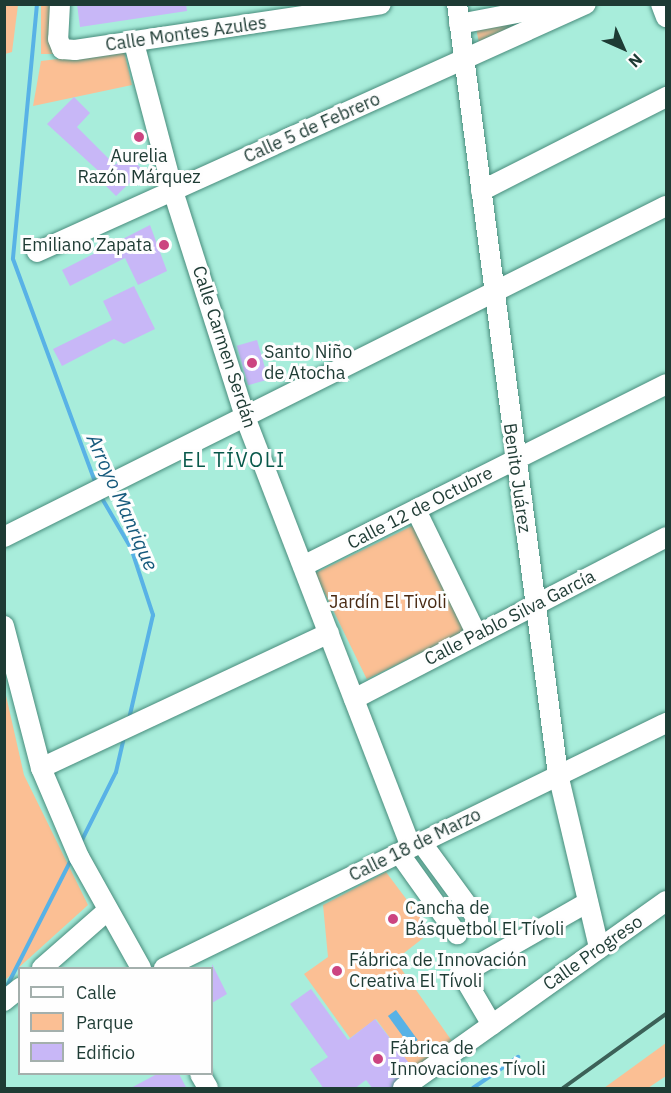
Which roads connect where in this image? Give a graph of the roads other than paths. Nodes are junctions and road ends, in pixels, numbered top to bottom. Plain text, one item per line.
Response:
1 (60, 4) edge
2 (381, 4) edge
3 (457, 4) edge
4 (565, 4) edge
5 (586, 4) edge
6 (661, 4) edge
7 (268, 13) edge
8 (666, 17) edge
9 (459, 24) junction
10 (134, 42) junction
11 (464, 60) junction
12 (666, 97) edge
13 (173, 191) junction
14 (481, 191) junction
15 (666, 206) edge
16 (37, 252) dead end
17 (494, 292) junction
18 (666, 384) edge
19 (245, 417) junction
20 (514, 460) junction
21 (416, 510) junction
22 (4, 537) edge
23 (666, 537) edge
24 (303, 566) junction
25 (535, 605) junction
26 (4, 626) edge
27 (329, 633) junction
28 (477, 635) junction
29 (354, 699) junction
30 (666, 723) edge
31 (41, 768) junction
32 (558, 774) junction
33 (410, 847) junction
34 (588, 902) junction
35 (666, 902) edge
36 (108, 910) junction
37 (599, 948) junction
38 (44, 967) edge
39 (140, 967) edge
40 (168, 967) edge
41 (492, 1025) junction
42 (201, 1075) edge
43 (208, 1089) edge
44 (404, 1089) edge

1 - 10 street, Calle Montes Azules
2 - 7 street, Calle Montes Azules
3 - 9 street, Benito Juárez
4 - 9 street
5 - 11 street, Calle 5 de Febrero
6 - 8 street
7 - 10 street, Calle Montes Azules
9 - 11 street, Benito Juárez
10 - 13 street, Calle Carmen Serdán
11 - 13 street, Calle 5 de Febrero
11 - 14 street, Benito Juárez
12 - 14 street
13 - 16 street, Calle 5 de Febrero
13 - 19 street, Calle Carmen Serdán
14 - 17 street, Benito Juárez
15 - 17 street
17 - 19 street
17 - 20 street, Benito Juárez
18 - 20 street, Calle 12 de Octubre
19 - 22 street
19 - 24 street, Calle Carmen Serdán
20 - 21 street, Calle 12 de Octubre
20 - 25 street, Benito Juárez
21 - 24 street, Calle 12 de Octubre
21 - 28 street
23 - 25 street, Calle Pablo Silva García
24 - 27 street, Calle Carmen Serdán
25 - 28 street, Calle Pablo Silva García
25 - 32 street, Benito Juárez
26 - 31 street
27 - 29 street, Calle Carmen Serdán
27 - 31 street
28 - 29 street, Calle Pablo Silva García
29 - 33 street, Calle Carmen Serdán
30 - 32 street, Calle 18 de Marzo
31 - 36 street
32 - 33 street, Calle 18 de Marzo
32 - 34 street, Benito Juárez
33 - 33 street
33 - 40 street, Calle 18 de Marzo
34 - 37 street, Benito Juárez
34 - 41 street
35 - 37 street, Calle Progreso
36 - 38 street
36 - 39 street
37 - 41 street, Calle Progreso
41 - 44 street, Calle Progreso
42 - 43 street

